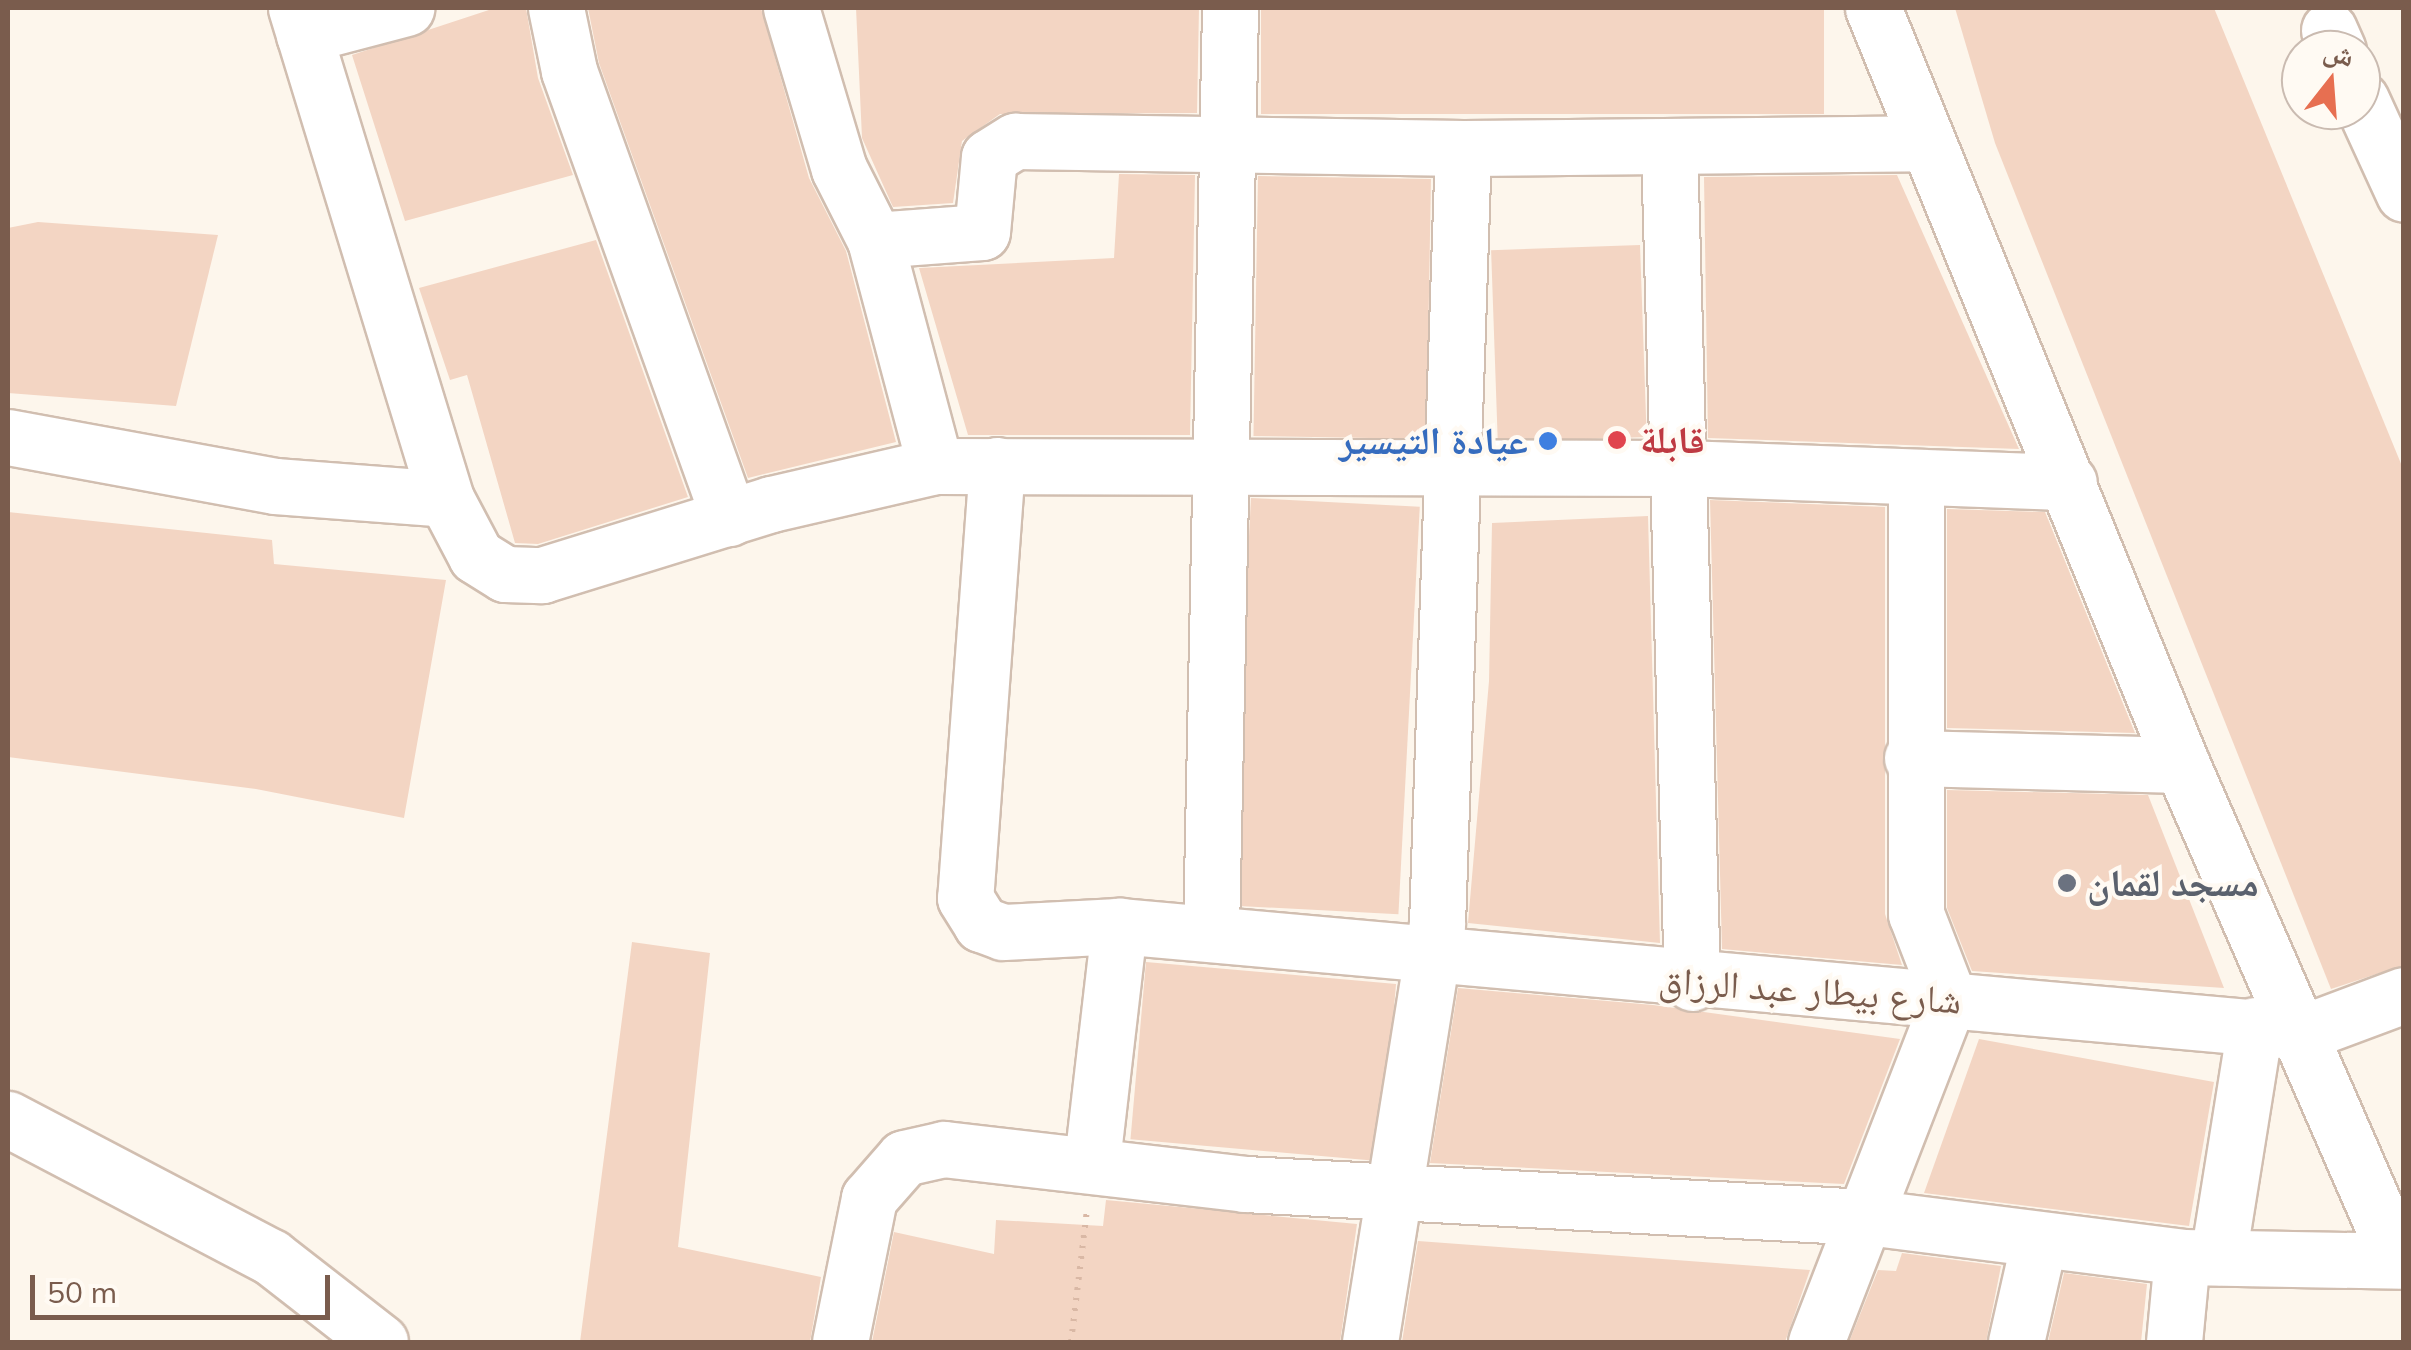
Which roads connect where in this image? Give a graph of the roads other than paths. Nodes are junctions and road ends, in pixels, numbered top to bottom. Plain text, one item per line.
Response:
1 (406, 8) edge
2 (556, 8) edge
3 (791, 8) edge
4 (1230, 8) edge
5 (1873, 8) edge
6 (300, 21) edge
7 (2375, 130) edge
8 (1924, 144) junction
9 (1228, 145) junction
10 (1463, 148) junction
11 (1669, 148) junction
12 (2404, 194) edge
13 (875, 240) junction
14 (8, 437) edge
15 (1224, 462) junction
16 (996, 464) junction
17 (935, 466) junction
18 (1683, 468) junction
19 (1450, 472) junction
20 (1916, 482) junction
21 (2069, 482) junction
22 (446, 499) junction
23 (729, 518) junction
24 (1912, 758) junction
25 (2182, 765) junction
26 (1119, 926) junction
27 (1211, 931) junction
28 (1434, 956) junction
29 (1692, 983) junction
30 (2404, 995) edge
31 (1949, 999) junction
32 (2280, 1029) junction
33 (8, 1119) edge
34 (1092, 1162) junction
35 (1391, 1190) junction
36 (1867, 1218) junction
37 (2039, 1241) junction
38 (2200, 1257) junction
39 (2401, 1261) edge
40 (380, 1342) edge
41 (840, 1342) edge
42 (1370, 1342) edge
43 (1816, 1342) edge
44 (2016, 1342) edge
45 (2174, 1342) edge

1 - 6 street
2 - 23 street
3 - 13 street
4 - 9 street
5 - 8 street
6 - 22 street
7 - 12 street
8 - 11 street
8 - 21 street
9 - 10 street
9 - 13 street
9 - 15 street
10 - 11 street
10 - 19 street
11 - 18 street
13 - 17 street
14 - 22 street
15 - 16 street
15 - 19 street
15 - 27 street
16 - 17 street
16 - 26 street, شارع بيطار عبد الرزاق
17 - 23 street
18 - 19 street
18 - 20 street
18 - 29 street
19 - 28 street
20 - 21 street
20 - 24 street
21 - 25 street
22 - 23 street
24 - 25 street
24 - 31 street
25 - 32 street
26 - 27 street, شارع بيطار عبد الرزاق
26 - 34 street
27 - 28 street, شارع بيطار عبد الرزاق
28 - 29 street, شارع بيطار عبد الرزاق
28 - 35 street
29 - 31 street, شارع بيطار عبد الرزاق
30 - 32 street, شارع بيطار عبد الرزاق
31 - 32 street, شارع بيطار عبد الرزاق
31 - 36 street
32 - 38 street
32 - 39 street
33 - 40 street
34 - 35 street
34 - 41 street
35 - 36 street
35 - 42 street
36 - 37 street
36 - 43 street
37 - 38 street
37 - 44 street
38 - 39 street
38 - 45 street

